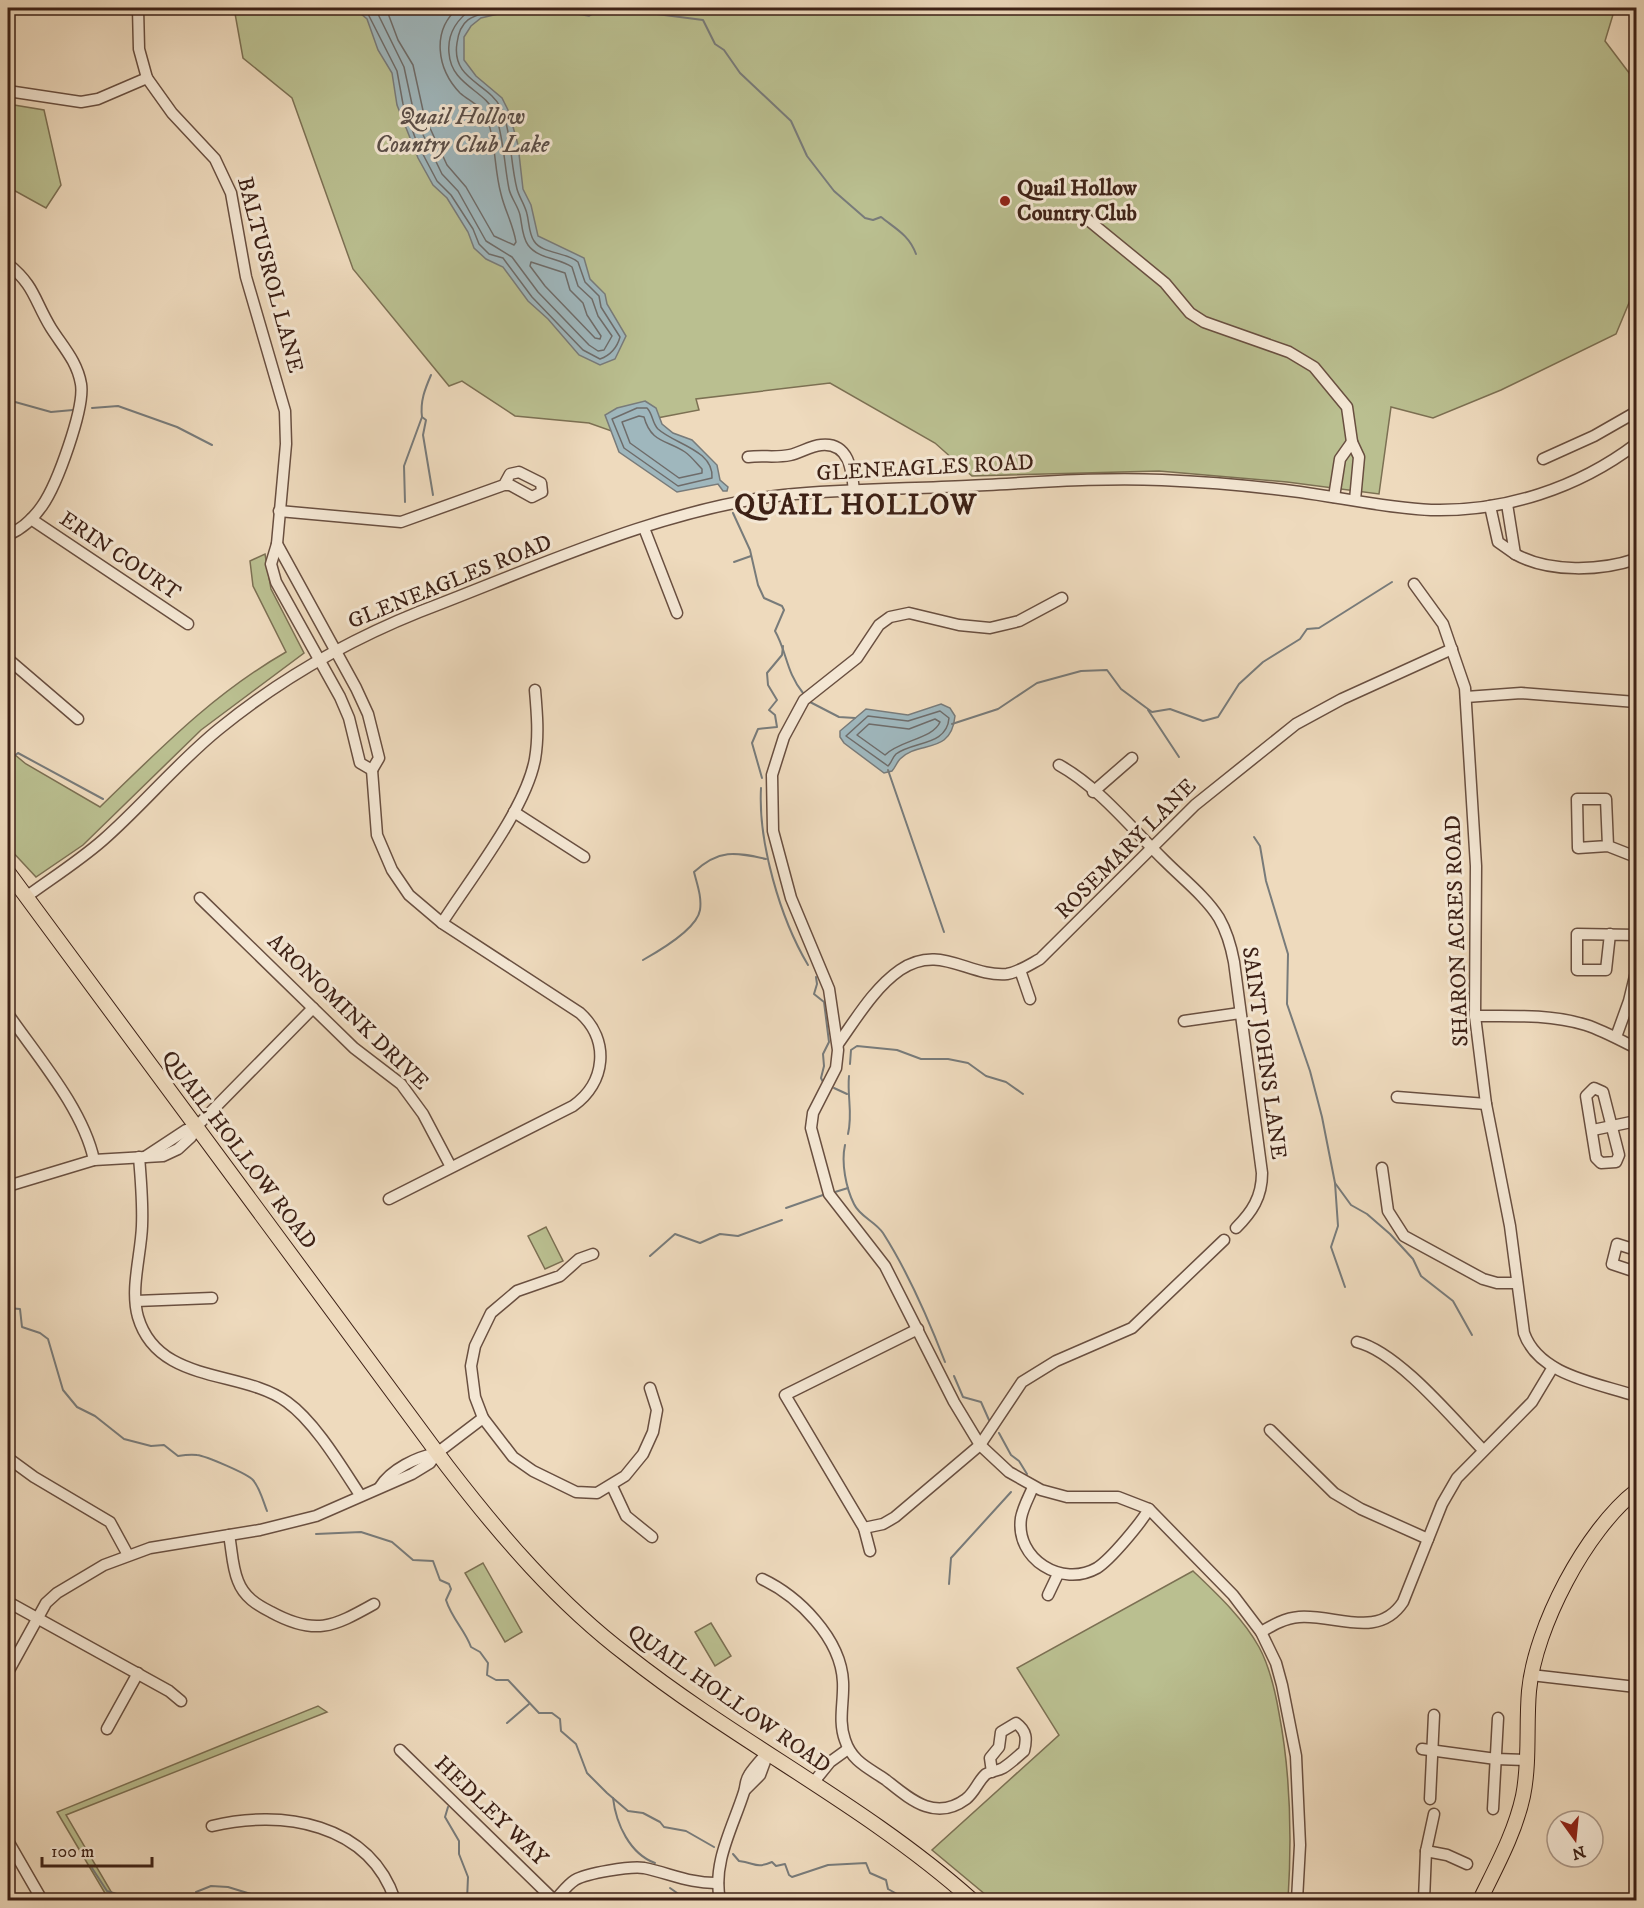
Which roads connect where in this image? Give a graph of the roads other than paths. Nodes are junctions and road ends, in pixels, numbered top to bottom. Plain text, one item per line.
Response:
1 (138, 8) edge
2 (147, 78) junction
3 (8, 91) edge
4 (1082, 215) dead end
5 (8, 264) edge
6 (1636, 412) edge
7 (1352, 442) junction
8 (1636, 444) edge
9 (748, 457) dead end
10 (1543, 459) dead end
11 (504, 484) dead end
12 (854, 491) junction
13 (1334, 497) junction
14 (1355, 500) junction
15 (1507, 504) junction
16 (1490, 506) junction
17 (279, 511) junction
18 (31, 519) junction
19 (644, 528) junction
20 (8, 536) edge
21 (277, 544) junction
22 (1515, 554) junction
23 (1636, 559) edge
24 (1414, 584) dead end
25 (1062, 598) dead end
26 (677, 613) dead end
27 (188, 624) dead end
28 (1452, 648) junction
29 (336, 651) junction
30 (8, 659) edge
31 (319, 660) junction
32 (535, 690) dead end
33 (1466, 697) junction
34 (1636, 702) edge
35 (78, 719) dead end
36 (1132, 758) dead end
37 (1059, 765) dead end
38 (372, 770) junction
39 (1093, 792) junction
40 (514, 812) junction
41 (1608, 846) junction
42 (1152, 849) junction
43 (584, 857) dead end
44 (1636, 857) edge
45 (8, 872) edge
46 (26, 897) junction
47 (201, 898) dead end
48 (442, 923) junction
49 (1610, 934) junction
50 (1636, 935) edge
51 (1020, 970) junction
52 (1636, 972) edge
53 (1635, 988) edge
54 (1030, 999) dead end
55 (313, 1008) junction
56 (1240, 1013) junction
57 (8, 1014) edge
58 (1475, 1016) junction
59 (1184, 1021) dead end
60 (1616, 1037) junction
61 (838, 1044) junction
62 (1636, 1048) edge
63 (1396, 1097) dead end
64 (1486, 1104) junction
65 (1636, 1121) edge
66 (1613, 1125) junction
67 (196, 1127) junction
68 (1593, 1130) junction
69 (142, 1157) junction
70 (94, 1160) junction
71 (450, 1167) junction
72 (1382, 1168) dead end
73 (8, 1186) edge
74 (389, 1199) dead end
75 (1236, 1228) dead end
76 (1224, 1240) dead end
77 (1636, 1250) edge
78 (593, 1254) dead end
79 (1636, 1272) edge
80 (1517, 1283) junction
81 (213, 1298) dead end
82 (136, 1301) junction
83 (918, 1329) junction
84 (1357, 1342) dead end
85 (1553, 1367) junction
86 (650, 1388) dead end
87 (1636, 1396) edge
88 (483, 1418) junction
89 (1270, 1430) dead end
90 (980, 1445) junction
91 (1483, 1450) junction
92 (437, 1453) junction
93 (8, 1458) edge
94 (612, 1486) junction
95 (1033, 1487) junction
96 (1636, 1491) edge
97 (360, 1495) junction
98 (1149, 1509) junction
99 (864, 1528) junction
100 (230, 1535) junction
101 (652, 1537) dead end
102 (1428, 1539) junction
103 (870, 1551) dead end
104 (128, 1555) junction
105 (1058, 1574) junction
106 (762, 1579) dead end
107 (1048, 1595) dead end
108 (8, 1602) edge
109 (374, 1604) dead end
110 (37, 1618) junction
111 (1261, 1632) junction
112 (8, 1672) edge
113 (138, 1673) junction
114 (1531, 1675) junction
115 (1636, 1687) edge
116 (181, 1701) dead end
117 (1434, 1715) dead end
118 (1498, 1718) dead end
119 (107, 1729) dead end
120 (848, 1749) junction
121 (400, 1750) dead end
122 (1427, 1750) junction
123 (767, 1753) junction
124 (1496, 1759) junction
125 (1526, 1760) junction
126 (992, 1772) junction
127 (813, 1783) junction
128 (1430, 1799) dead end
129 (1493, 1809) dead end
130 (1434, 1814) dead end
131 (212, 1826) dead end
132 (8, 1841) edge
133 (1426, 1851) junction
134 (1467, 1864) dead end
135 (718, 1883) junction
136 (42, 1900) edge
137 (395, 1900) edge
138 (554, 1900) edge
139 (720, 1900) edge
140 (972, 1900) edge
141 (1297, 1900) edge
142 (1424, 1900) edge
143 (1480, 1900) edge

1 - 2 street, BALTUSROL LANE
2 - 3 street
2 - 17 street, BALTUSROL LANE
4 - 7 street
5 - 18 street
6 - 10 street
7 - 13 street
7 - 14 street
8 - 15 street, GLENEAGLES ROAD
9 - 12 street
11 - 17 street
12 - 13 street, GLENEAGLES ROAD
12 - 19 street, GLENEAGLES ROAD
13 - 14 street, GLENEAGLES ROAD
14 - 16 street, GLENEAGLES ROAD
15 - 16 street, GLENEAGLES ROAD
15 - 22 street
16 - 22 street
17 - 21 street, BALTUSROL LANE
18 - 20 street
18 - 27 street, ERIN COURT
19 - 26 street
19 - 29 street, GLENEAGLES ROAD
21 - 29 street
21 - 31 street, BALTUSROL LANE
22 - 23 street
24 - 28 street, SHARON ACRES ROAD
25 - 61 street
28 - 33 street, SHARON ACRES ROAD
28 - 42 street, ROSEMARY LANE
29 - 31 street, GLENEAGLES ROAD
29 - 38 street
30 - 35 street
31 - 38 street, BALTUSROL LANE
31 - 46 street, GLENEAGLES ROAD
32 - 40 street
33 - 34 street
33 - 58 street, SHARON ACRES ROAD
36 - 39 street
37 - 39 street, SAINT JOHNS LANE
38 - 48 street
39 - 42 street, SAINT JOHNS LANE
40 - 43 street
40 - 48 street
41 - 41 street
41 - 44 street
42 - 51 street, ROSEMARY LANE
42 - 56 street, SAINT JOHNS LANE
45 - 46 main road, QUAIL HOLLOW ROAD
46 - 67 main road, QUAIL HOLLOW ROAD
47 - 55 street, ARONOMINK DRIVE
48 - 71 street
49 - 49 street
49 - 50 street
51 - 54 street
51 - 61 street, ROSEMARY LANE
52 - 53 street
53 - 60 street
55 - 67 street
55 - 71 street, ARONOMINK DRIVE
56 - 59 street
56 - 75 street, SAINT JOHNS LANE
57 - 70 street
58 - 60 street
58 - 64 street, SHARON ACRES ROAD
60 - 62 street
61 - 83 street
63 - 64 street
64 - 80 street, SHARON ACRES ROAD
65 - 66 street
66 - 68 street
66 - 68 street
66 - 68 street
67 - 69 street
67 - 92 main road, QUAIL HOLLOW ROAD
69 - 70 street
69 - 82 street
70 - 73 street
71 - 74 street
72 - 80 street
76 - 90 street
77 - 79 street
78 - 88 street
80 - 85 street, SHARON ACRES ROAD
81 - 82 street
82 - 97 street
83 - 90 street
83 - 99 street
84 - 91 street
85 - 87 street, SHARON ACRES ROAD
85 - 91 street
86 - 94 street
88 - 92 street
88 - 94 street
89 - 102 street
90 - 95 street
90 - 99 street
91 - 102 street
92 - 97 street
92 - 123 main road, QUAIL HOLLOW ROAD
93 - 104 street
94 - 101 street
95 - 98 street
95 - 105 street
96 - 114 main road
97 - 100 street
98 - 105 street
98 - 111 street
99 - 103 street
100 - 104 street
100 - 109 street
102 - 111 street
104 - 110 street
105 - 107 street
106 - 120 street
108 - 110 street
110 - 112 street
110 - 113 street
111 - 141 street
113 - 116 street
113 - 119 street
114 - 115 street
114 - 125 main road
117 - 122 street
118 - 124 street
120 - 126 street
120 - 127 street
121 - 138 street, HEDLEY WAY
122 - 124 street
122 - 128 street
123 - 127 main road, QUAIL HOLLOW ROAD
123 - 135 street
124 - 125 street
124 - 129 street
125 - 143 main road
126 - 126 street
127 - 140 main road, QUAIL HOLLOW ROAD
130 - 133 street
131 - 137 street
132 - 136 street
133 - 134 street
133 - 142 street
135 - 138 street
135 - 139 street

